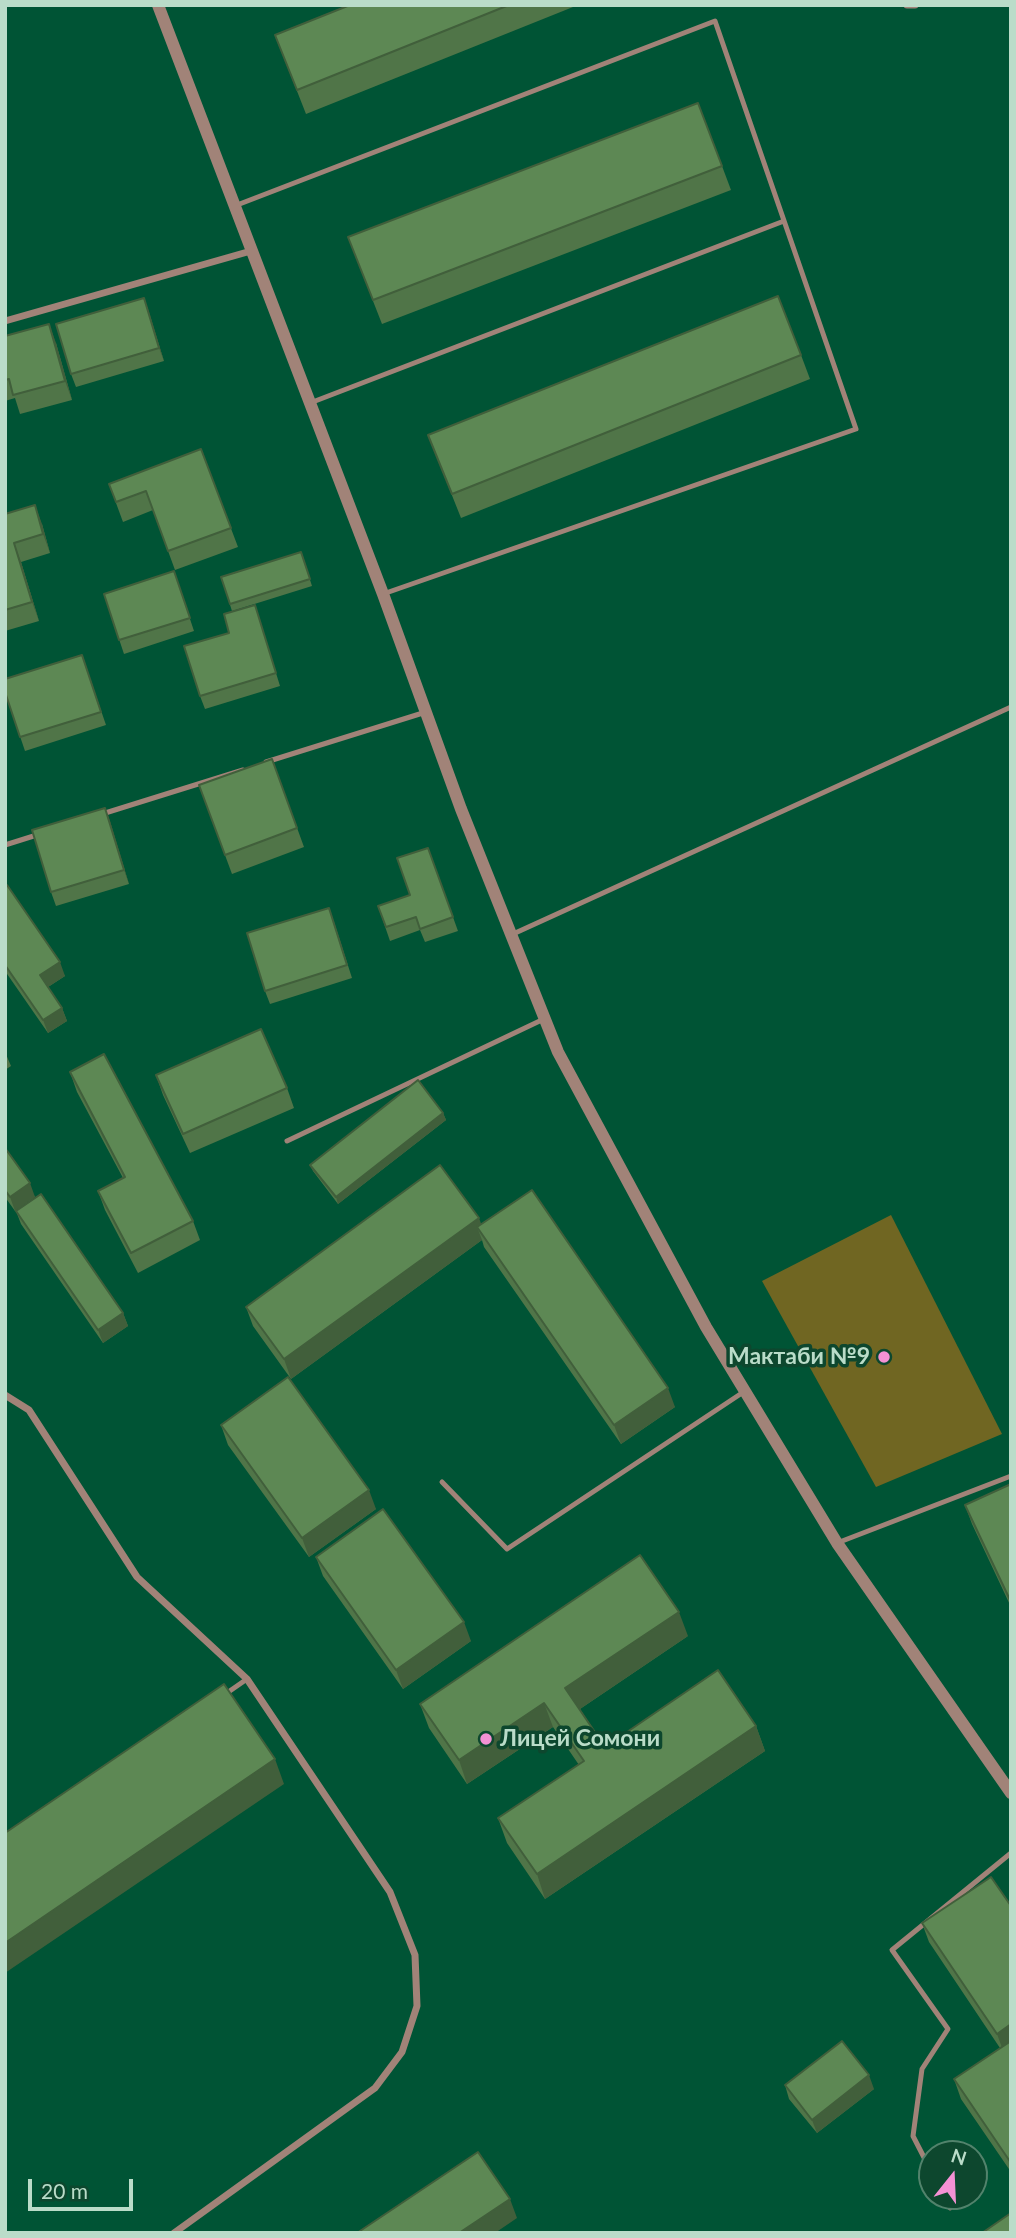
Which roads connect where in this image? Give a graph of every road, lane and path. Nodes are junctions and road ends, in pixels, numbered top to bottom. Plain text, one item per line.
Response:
1 (158, 5) edge
2 (907, 5) edge
3 (915, 5) edge
4 (234, 206) junction
5 (784, 221) junction
6 (251, 251) junction
7 (5, 321) edge
8 (310, 403) junction
9 (383, 594) junction
10 (1011, 707) edge
11 (426, 712) junction
12 (97, 816) edge
13 (45, 832) edge
14 (5, 845) edge
15 (513, 934) junction
16 (545, 1018) junction
17 (286, 1141) dead end
18 (745, 1391) junction
19 (5, 1395) edge
20 (1011, 1476) edge
21 (442, 1482) dead end
22 (837, 1543) junction
23 (247, 1679) junction
24 (212, 1703) edge
25 (1011, 1793) edge
26 (1011, 1853) edge
27 (918, 2146) edge
28 (174, 2233) edge

1 - 4 street
2 - 3 street
4 - 5 lane
4 - 6 street
5 - 8 lane
5 - 9 lane
6 - 7 street
6 - 8 street
8 - 9 street
9 - 11 street
10 - 15 lane
11 - 12 lane
11 - 15 street
13 - 14 lane
15 - 16 street
16 - 17 lane
16 - 18 street
18 - 21 lane
18 - 22 street
19 - 23 street
20 - 22 lane
22 - 25 street
23 - 24 lane
23 - 28 street
26 - 27 lane

